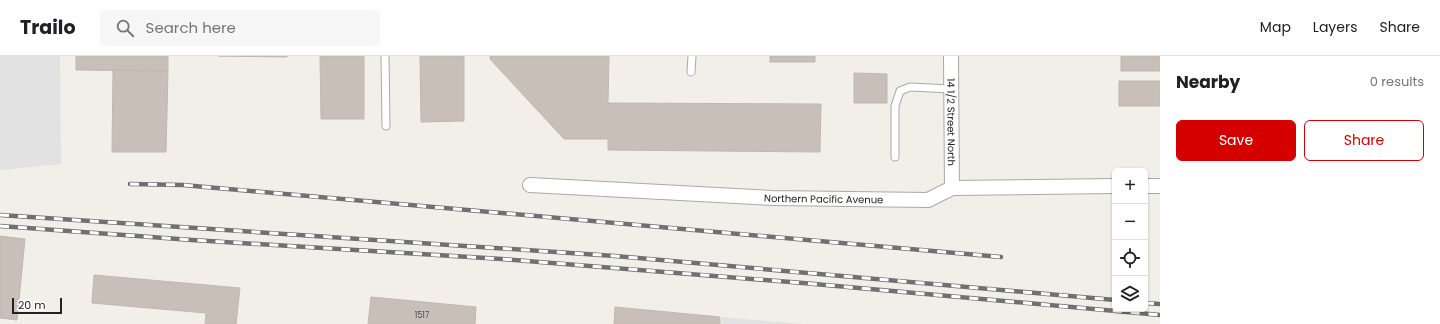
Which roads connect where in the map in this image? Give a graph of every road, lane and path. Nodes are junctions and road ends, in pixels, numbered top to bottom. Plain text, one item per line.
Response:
1 (386, 56) edge
2 (692, 56) edge
3 (951, 56) edge
4 (691, 72) dead end
5 (951, 90) junction
6 (386, 126) dead end
7 (895, 157) dead end
8 (530, 185) dead end
9 (1112, 186) edge
10 (1148, 186) edge
11 (1160, 186) edge
12 (952, 188) junction

1 - 6 lane
2 - 4 lane
3 - 5 street, 14 1/2 Street North
5 - 7 lane
5 - 12 street, 14 1/2 Street North
8 - 12 street, Northern Pacific Avenue
9 - 12 street, Northern Pacific Avenue
10 - 11 street

